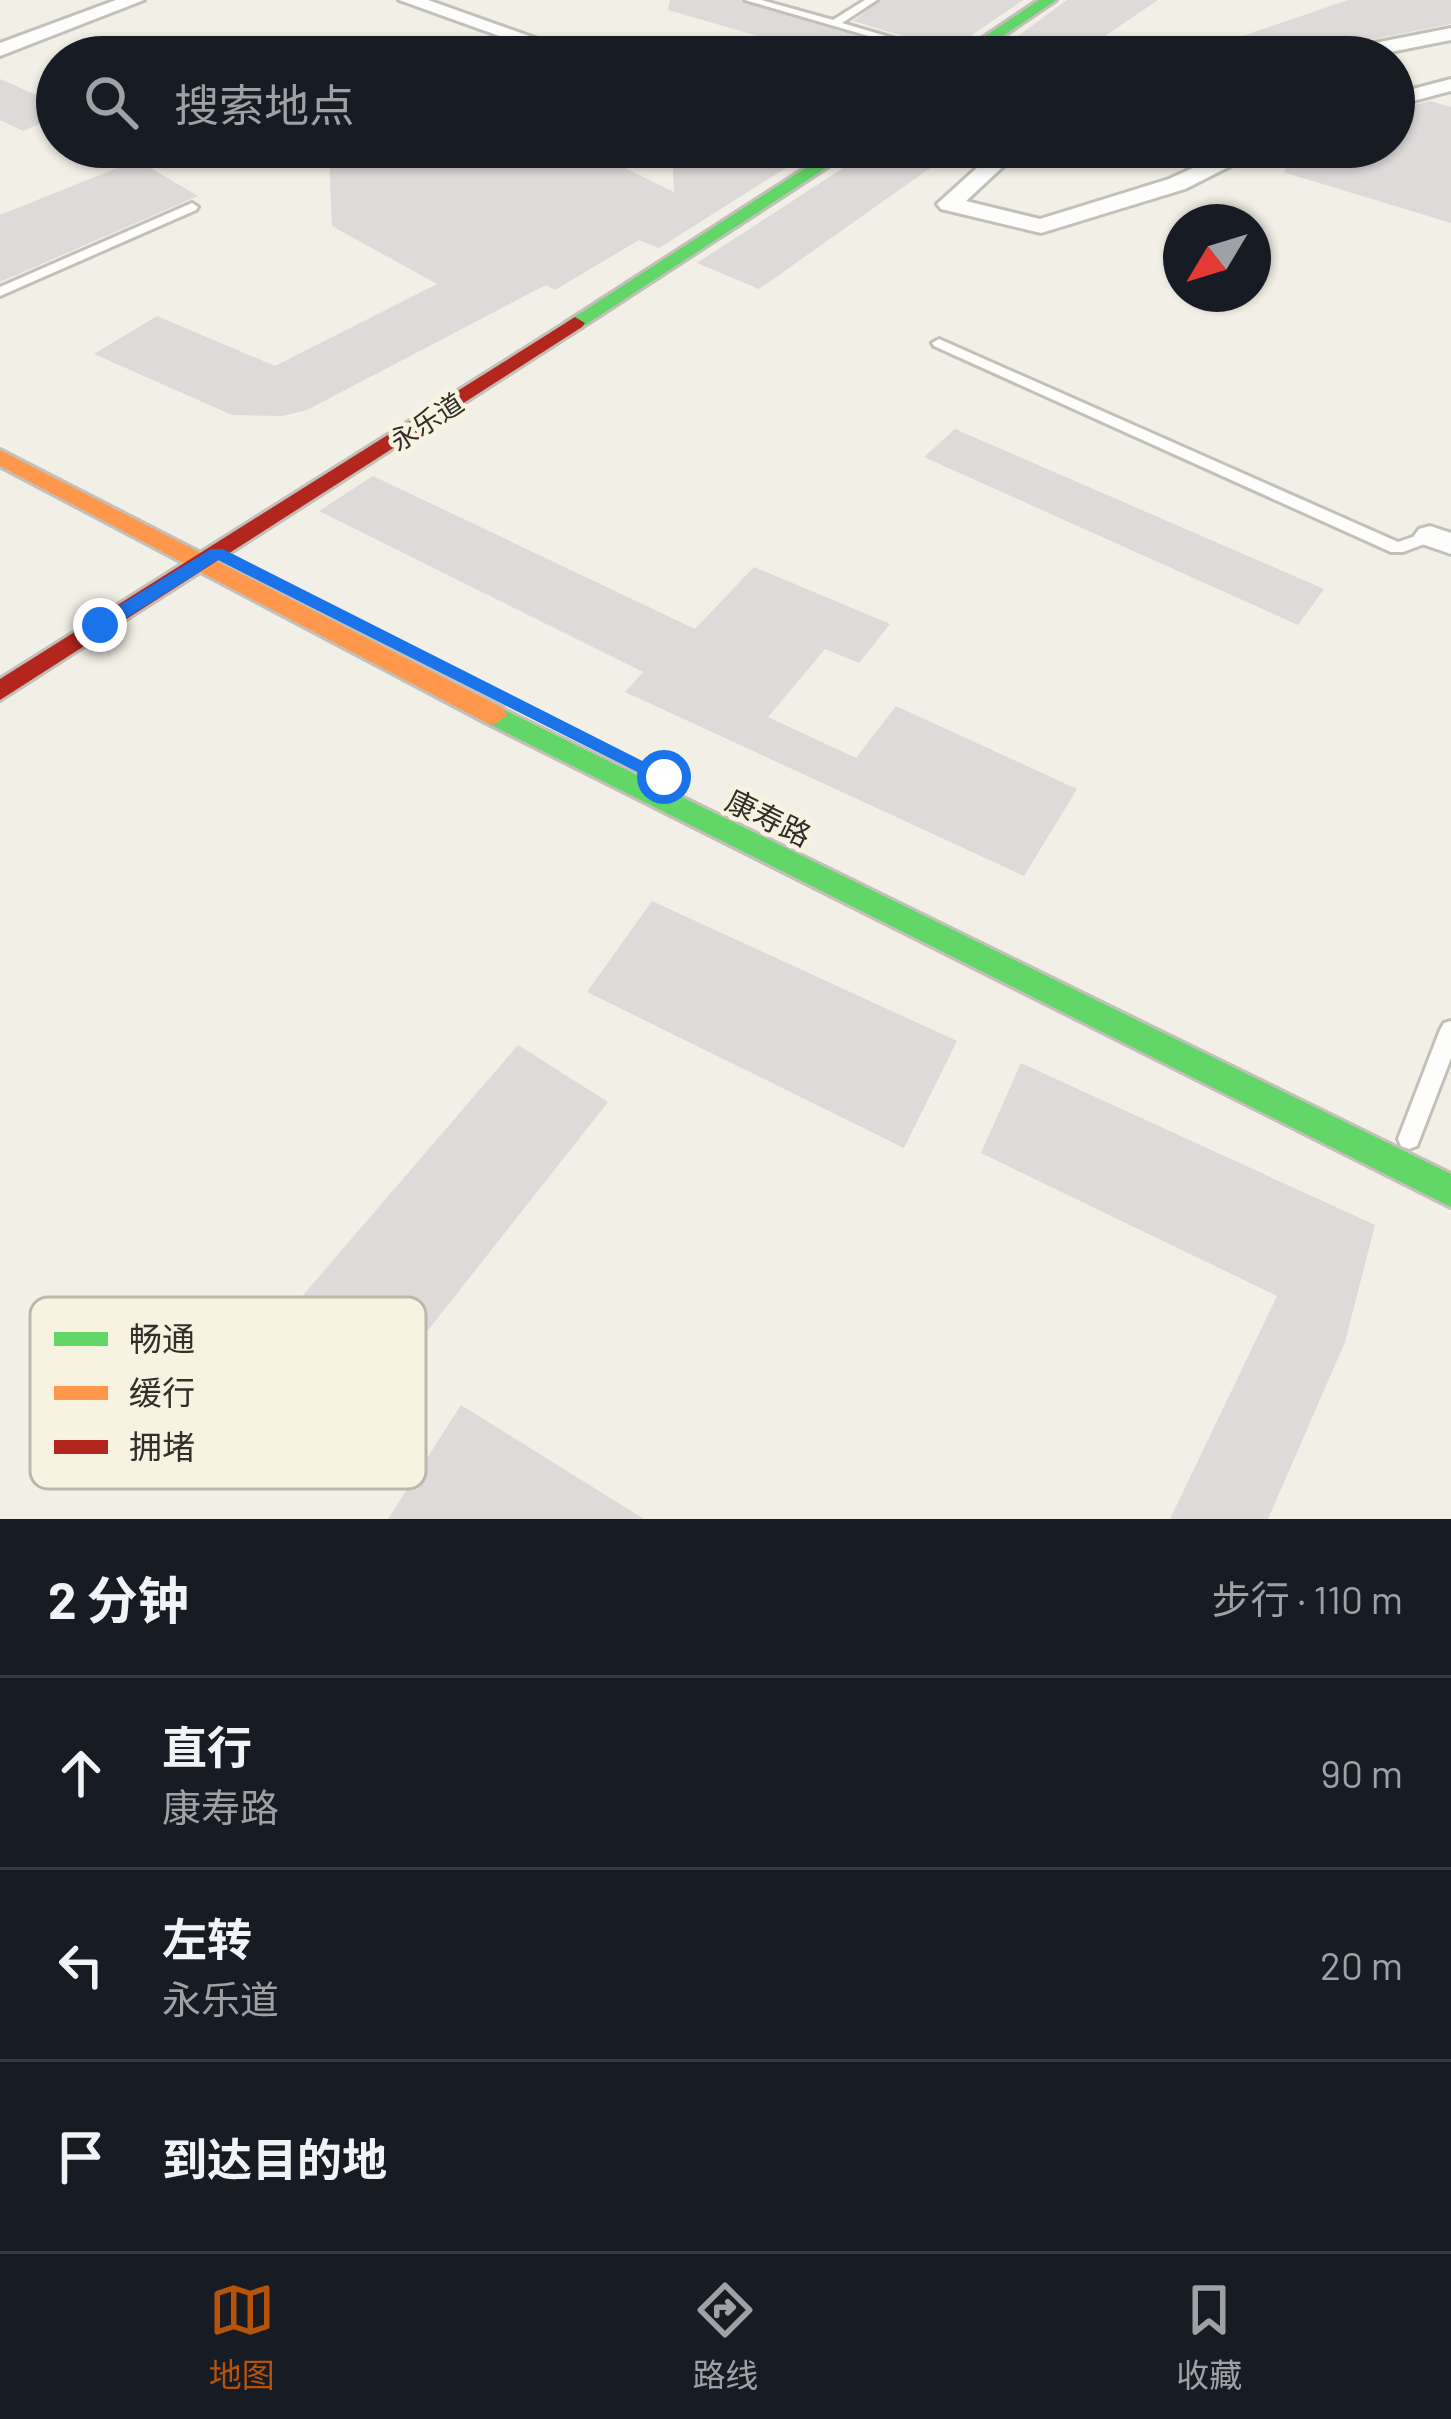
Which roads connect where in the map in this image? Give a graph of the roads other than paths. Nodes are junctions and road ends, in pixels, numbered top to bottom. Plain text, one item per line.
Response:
1 (134, 0) edge
2 (409, 0) edge
3 (750, 0) edge
4 (872, 0) edge
5 (1049, 0) edge
6 (1070, 0) edge
7 (834, 23) junction
8 (1451, 34) edge
9 (38, 36) edge
10 (516, 36) edge
11 (879, 36) edge
12 (994, 36) edge
13 (1015, 36) edge
14 (36, 37) edge
15 (1415, 41) edge
16 (0, 50) edge
17 (1451, 86) edge
18 (1415, 95) edge
19 (794, 168) edge
20 (816, 168) edge
21 (989, 168) edge
22 (1212, 168) edge
23 (192, 207) dead end
24 (0, 292) edge
25 (939, 343) dead end
26 (0, 436) edge
27 (0, 457) edge
28 (1440, 540) edge
29 (199, 554) junction
30 (0, 671) edge
31 (0, 692) edge
32 (1451, 1030) edge
33 (1420, 1144) joint
34 (1451, 1191) edge

1 - 9 street
2 - 10 street
3 - 7 lane
4 - 7 lane
5 - 12 street
6 - 13 street
7 - 11 lane
8 - 15 street
14 - 16 street
17 - 18 street
19 - 29 street, 永乐道
20 - 29 street, 永乐道
21 - 22 street
23 - 24 lane
25 - 28 lane
26 - 29 street, 康寿路
27 - 29 street, 康寿路
29 - 30 street, 永乐道
29 - 31 street, 永乐道
29 - 33 street, 康寿路
29 - 34 street, 康寿路
32 - 33 lane

